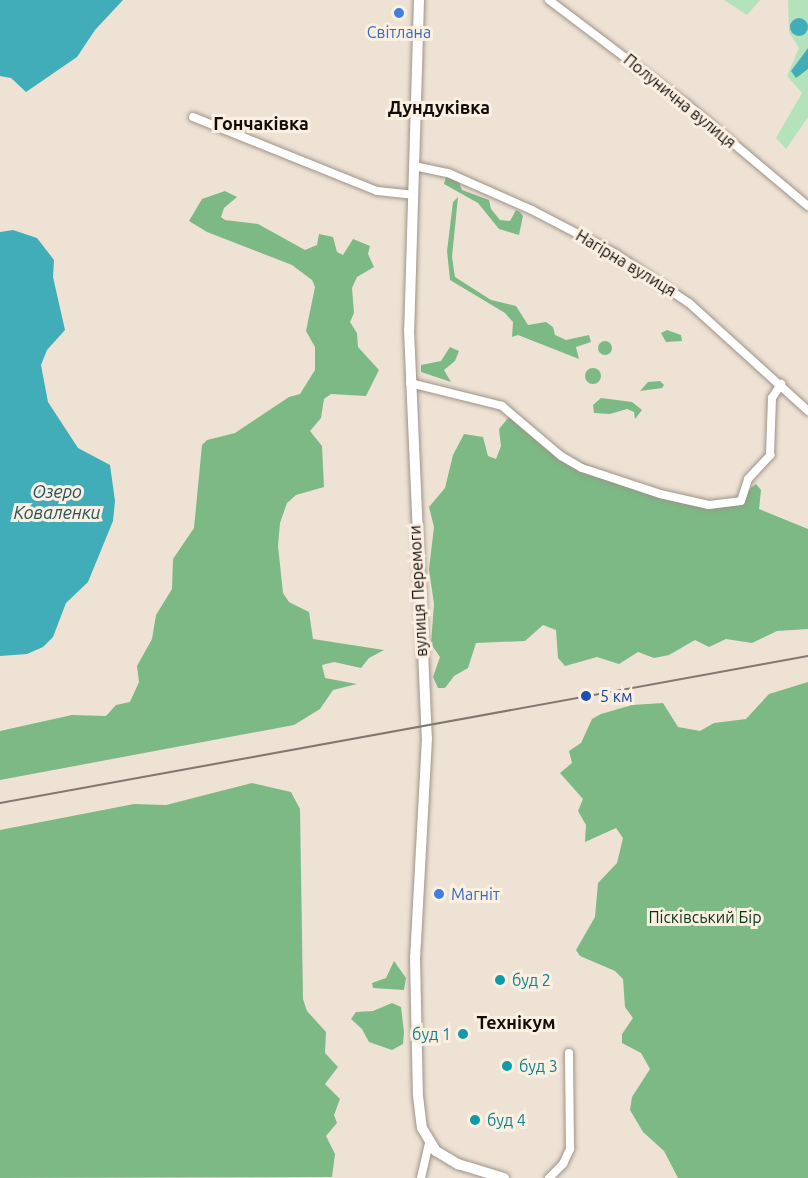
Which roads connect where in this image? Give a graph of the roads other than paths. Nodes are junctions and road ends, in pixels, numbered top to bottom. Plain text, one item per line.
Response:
1 (419, 0) edge
2 (549, 0) edge
3 (193, 117) dead end
4 (414, 166) junction
5 (413, 195) junction
6 (808, 206) edge
7 (410, 382) junction
8 (781, 384) junction
9 (808, 411) edge
10 (569, 1053) dead end
11 (429, 1143) junction
12 (421, 1178) edge
13 (504, 1178) edge
14 (549, 1178) edge

1 - 4 street, вулиця Перемоги
2 - 6 street, Полунична вулиця
3 - 5 street
4 - 5 street, вулиця Перемоги
4 - 8 street, Нагірна вулиця
5 - 7 street, вулиця Перемоги
7 - 8 street
7 - 11 street, вулиця Перемоги
8 - 9 street, Нагірна вулиця
10 - 14 street
11 - 12 street
11 - 13 street

